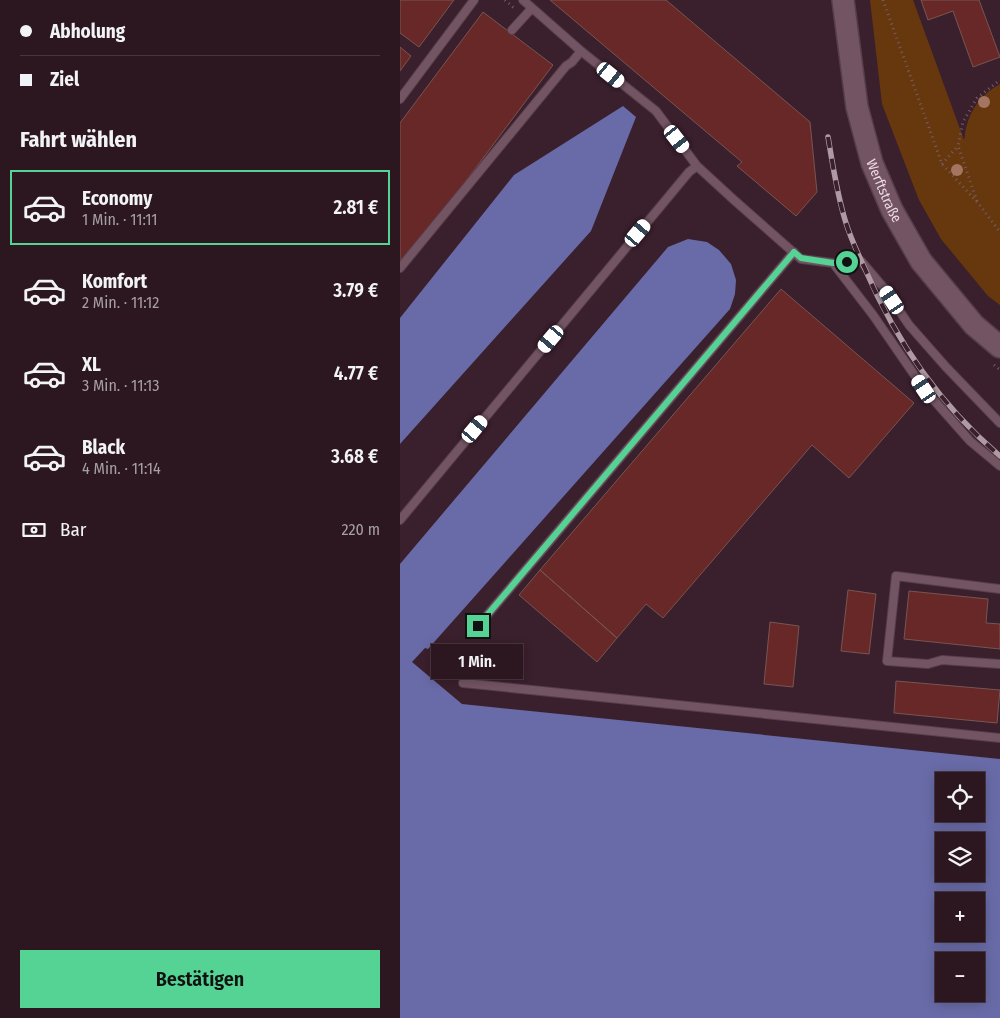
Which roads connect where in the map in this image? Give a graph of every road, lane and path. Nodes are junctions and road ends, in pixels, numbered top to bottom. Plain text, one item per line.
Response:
1 (474, 0) edge
2 (523, 0) edge
3 (843, 0) edge
4 (883, 0) edge
5 (532, 8) junction
6 (512, 30) dead end
7 (581, 51) junction
8 (1000, 80) edge
9 (400, 99) edge
10 (958, 146) junction
11 (942, 164) junction
12 (698, 166) junction
13 (978, 203) junction
14 (1000, 232) edge
15 (794, 252) junction
16 (833, 263) junction
17 (400, 268) edge
18 (1000, 347) edge
19 (1000, 423) edge
20 (1000, 466) edge
21 (400, 520) edge
22 (1000, 589) edge
23 (478, 626) dead end
24 (1000, 664) edge
25 (463, 683) dead end
26 (1000, 738) edge

1 - 9 lane
2 - 5 lane
3 - 18 main road, Werftstraße
4 - 11 path
5 - 6 lane
5 - 7 lane
7 - 12 lane
7 - 17 lane
8 - 10 path
10 - 11 path
10 - 13 path
11 - 13 path
12 - 15 lane
12 - 21 lane
13 - 14 path
15 - 16 lane
15 - 23 lane
16 - 19 lane
16 - 20 lane
22 - 24 lane
25 - 26 lane

